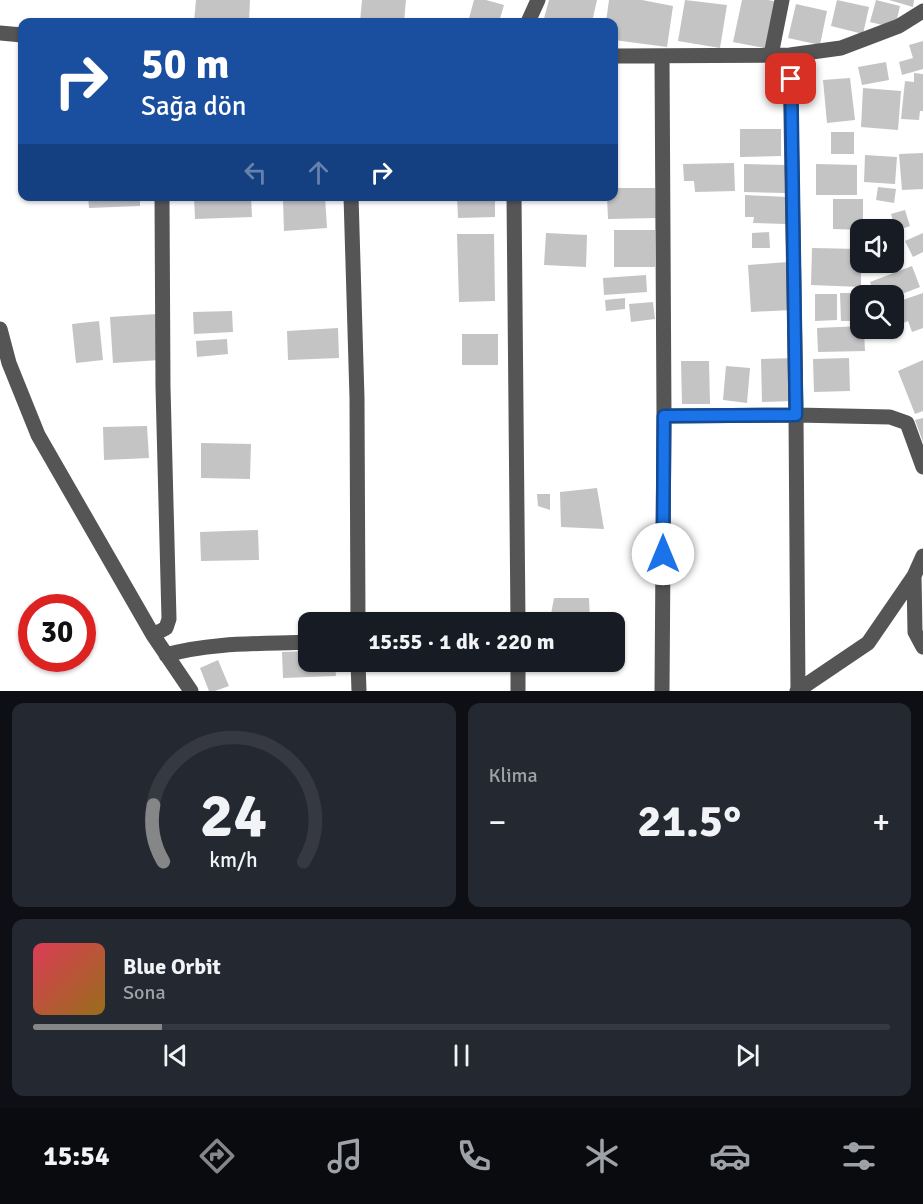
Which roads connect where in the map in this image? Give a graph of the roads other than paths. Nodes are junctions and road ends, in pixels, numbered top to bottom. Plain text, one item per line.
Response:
1 (538, 0) edge
2 (782, 0) edge
3 (923, 11) edge
4 (530, 18) edge
5 (0, 33) edge
6 (18, 35) edge
7 (771, 55) junction
8 (790, 55) junction
9 (618, 56) edge
10 (662, 56) junction
11 (162, 201) edge
12 (351, 201) edge
13 (514, 201) edge
14 (0, 329) edge
15 (796, 415) junction
16 (664, 416) junction
17 (923, 467) edge
18 (923, 556) edge
19 (920, 576) edge
20 (358, 612) edge
21 (518, 612) edge
22 (153, 635) junction
23 (298, 642) edge
24 (923, 647) edge
25 (166, 655) junction
26 (358, 672) edge
27 (518, 672) edge
28 (190, 691) edge
29 (358, 691) edge
30 (518, 691) edge
31 (662, 691) edge
32 (797, 691) edge

1 - 4 street
2 - 7 street
3 - 8 street
5 - 6 street
7 - 8 street
7 - 10 street
8 - 15 street
9 - 10 street
10 - 16 street
11 - 22 street
12 - 20 street
13 - 21 street
14 - 22 street
15 - 16 street
15 - 17 street
15 - 32 street
16 - 31 street
18 - 19 street
19 - 24 street
19 - 32 street
22 - 25 street
23 - 25 street
25 - 28 street
26 - 29 street
27 - 30 street

